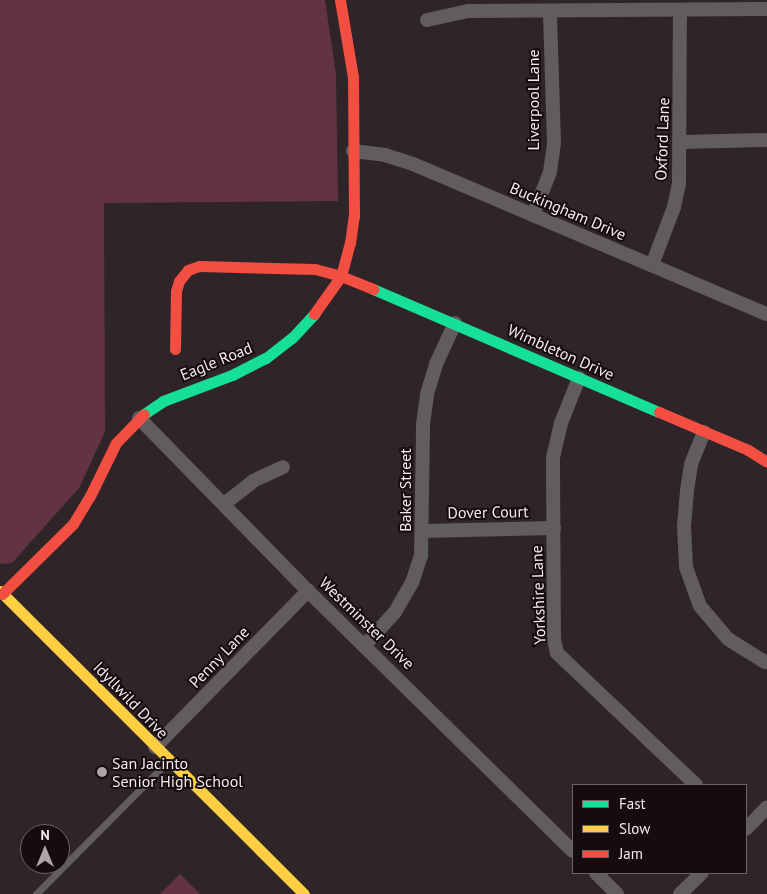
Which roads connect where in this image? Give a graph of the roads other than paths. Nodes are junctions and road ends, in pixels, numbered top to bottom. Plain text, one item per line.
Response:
1 (340, 0) edge
2 (767, 9) edge
3 (680, 10) junction
4 (550, 12) junction
5 (428, 20) dead end
6 (767, 140) edge
7 (681, 142) junction
8 (353, 151) junction
9 (533, 215) junction
10 (652, 265) junction
11 (341, 276) junction
12 (767, 314) edge
13 (454, 324) junction
14 (175, 349) dead end
15 (579, 378) junction
16 (139, 418) junction
17 (704, 432) junction
18 (767, 462) edge
19 (283, 467) dead end
20 (224, 504) junction
21 (554, 528) junction
22 (423, 531) junction
23 (308, 590) junction
24 (1, 592) edge
25 (365, 645) junction
26 (765, 662) dead end
27 (154, 747) junction
28 (168, 761) junction
29 (695, 784) edge
30 (767, 807) edge
31 (747, 828) edge
32 (572, 850) edge
33 (597, 874) edge
34 (701, 874) edge
35 (36, 894) edge
36 (304, 894) edge
37 (617, 894) edge
38 (680, 894) edge

1 - 8 street, Eagle Road
2 - 3 street
3 - 4 street
3 - 7 street, Oxford Lane
4 - 5 street
4 - 9 street, Liverpool Lane
6 - 7 street
7 - 10 street, Oxford Lane
8 - 9 street, Buckingham Drive
8 - 11 street, Eagle Road
9 - 10 street, Buckingham Drive
10 - 12 street, Buckingham Drive
11 - 13 street, Wimbleton Drive
11 - 14 street, Wimbleton Drive
11 - 16 street, Eagle Road
13 - 15 street, Wimbleton Drive
13 - 22 street, Baker Street
15 - 17 street, Wimbleton Drive
15 - 21 street, Yorkshire Lane
16 - 20 street, Westminster Drive
16 - 24 street, Eagle Road
17 - 18 street, Wimbleton Drive
17 - 26 street
19 - 20 street
20 - 23 street, Westminster Drive
21 - 22 street, Dover Court
21 - 29 street, Yorkshire Lane
22 - 25 street, Baker Street
23 - 25 street, Westminster Drive
23 - 27 street, Penny Lane
24 - 27 street, Idyllwild Drive
25 - 32 street, Westminster Drive
27 - 28 street, Idyllwild Drive
28 - 35 lane
28 - 36 street, Idyllwild Drive
30 - 31 street
33 - 37 street
34 - 38 street

